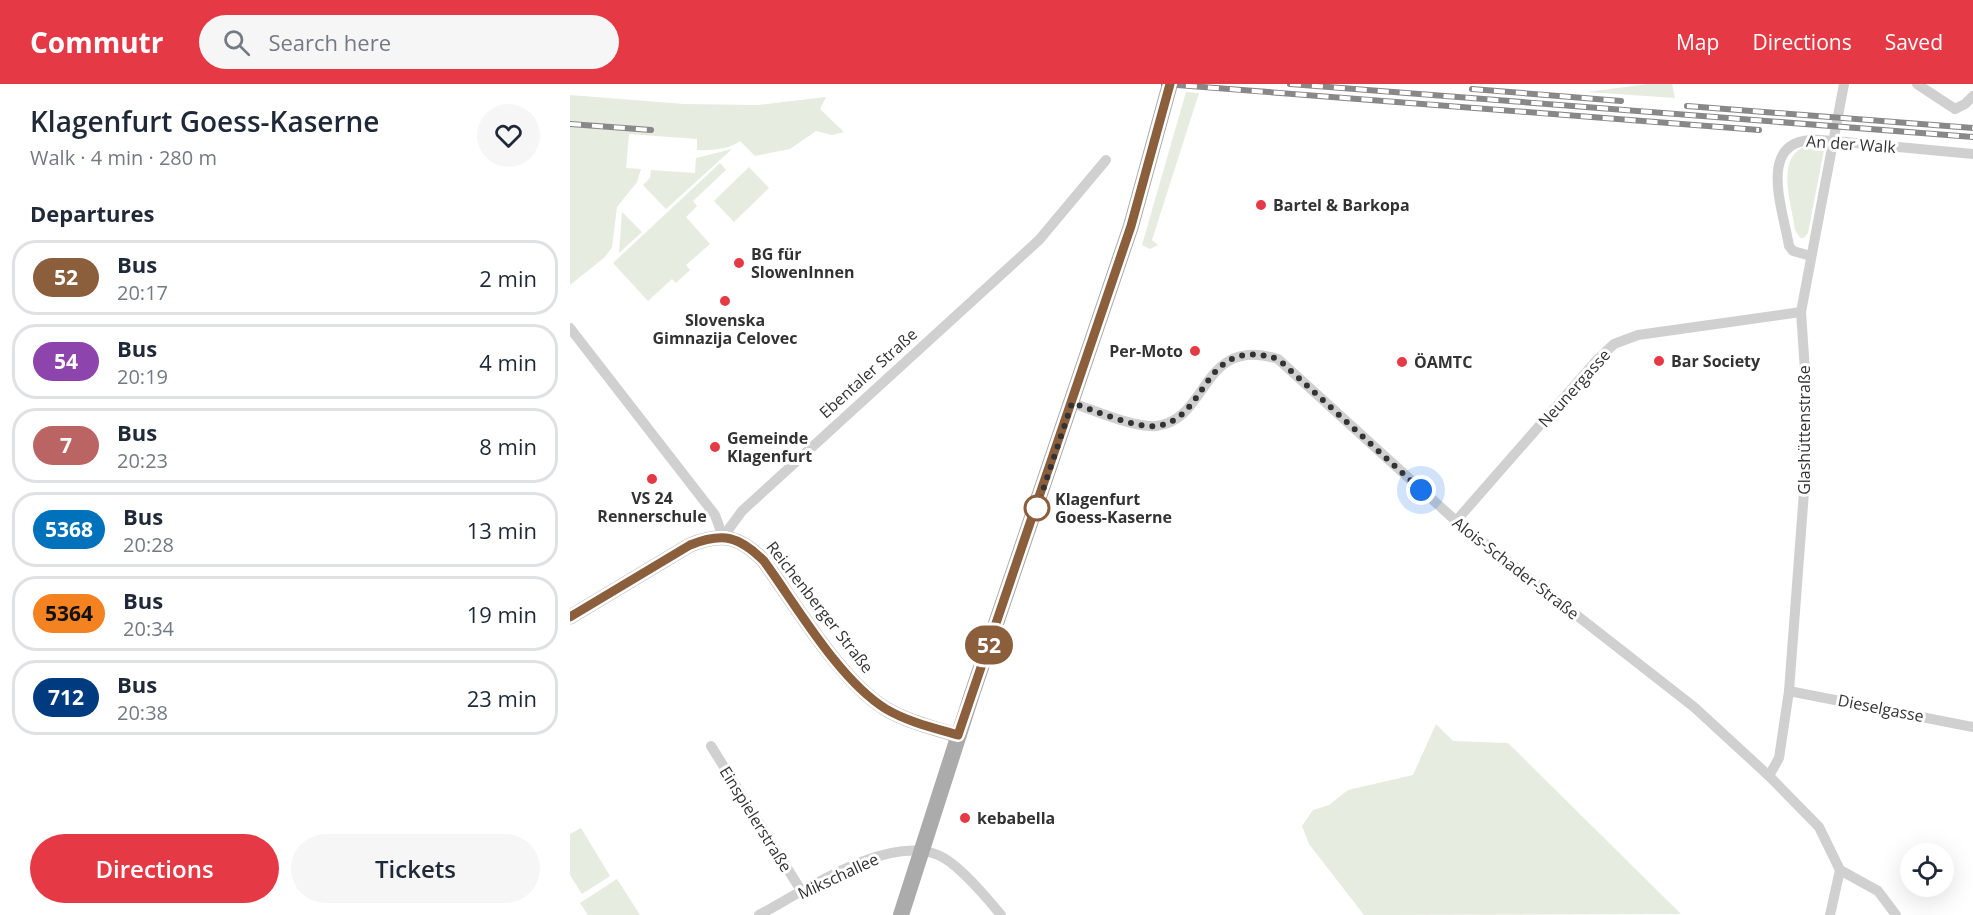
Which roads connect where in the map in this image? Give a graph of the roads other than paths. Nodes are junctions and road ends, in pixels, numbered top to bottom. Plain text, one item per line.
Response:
1 (1170, 84) edge
2 (1845, 84) edge
3 (1917, 84) edge
4 (1973, 96) edge
5 (1973, 154) edge
6 (1106, 160) dead end
7 (1811, 256) junction
8 (1800, 312) junction
9 (570, 328) edge
10 (1072, 403) junction
11 (1456, 521) junction
12 (723, 537) junction
13 (570, 617) edge
14 (1789, 691) junction
15 (1973, 726) edge
16 (958, 735) junction
17 (711, 746) dead end
18 (1769, 776) junction
19 (921, 850) junction
20 (1840, 870) junction
21 (802, 892) junction
22 (759, 915) edge
23 (901, 915) edge
24 (1001, 915) edge
25 (1830, 915) edge
26 (1896, 915) edge

1 - 10 main road
2 - 7 street, Glashüttenstraße
3 - 4 street
5 - 7 street, An der Walk, bridge
6 - 12 street, Ebentaler Straße
7 - 8 street, Glashüttenstraße
8 - 11 street, Neunergasse
8 - 14 street, Glashüttenstraße
9 - 12 street
10 - 11 street, Alois-Schader-Straße
10 - 16 main road
11 - 18 street, Alois-Schader-Straße
12 - 13 main road
12 - 16 main road, Reichenberger Straße
14 - 15 street, Dieselgasse
14 - 18 street, Glashüttenstraße
16 - 19 main road
17 - 21 street, Einspielerstraße
18 - 20 street, Alois-Schader-Straße
19 - 21 street, Mikschallee
19 - 23 main road
19 - 24 street
20 - 25 street
20 - 26 street
21 - 22 street, Mikschallee

